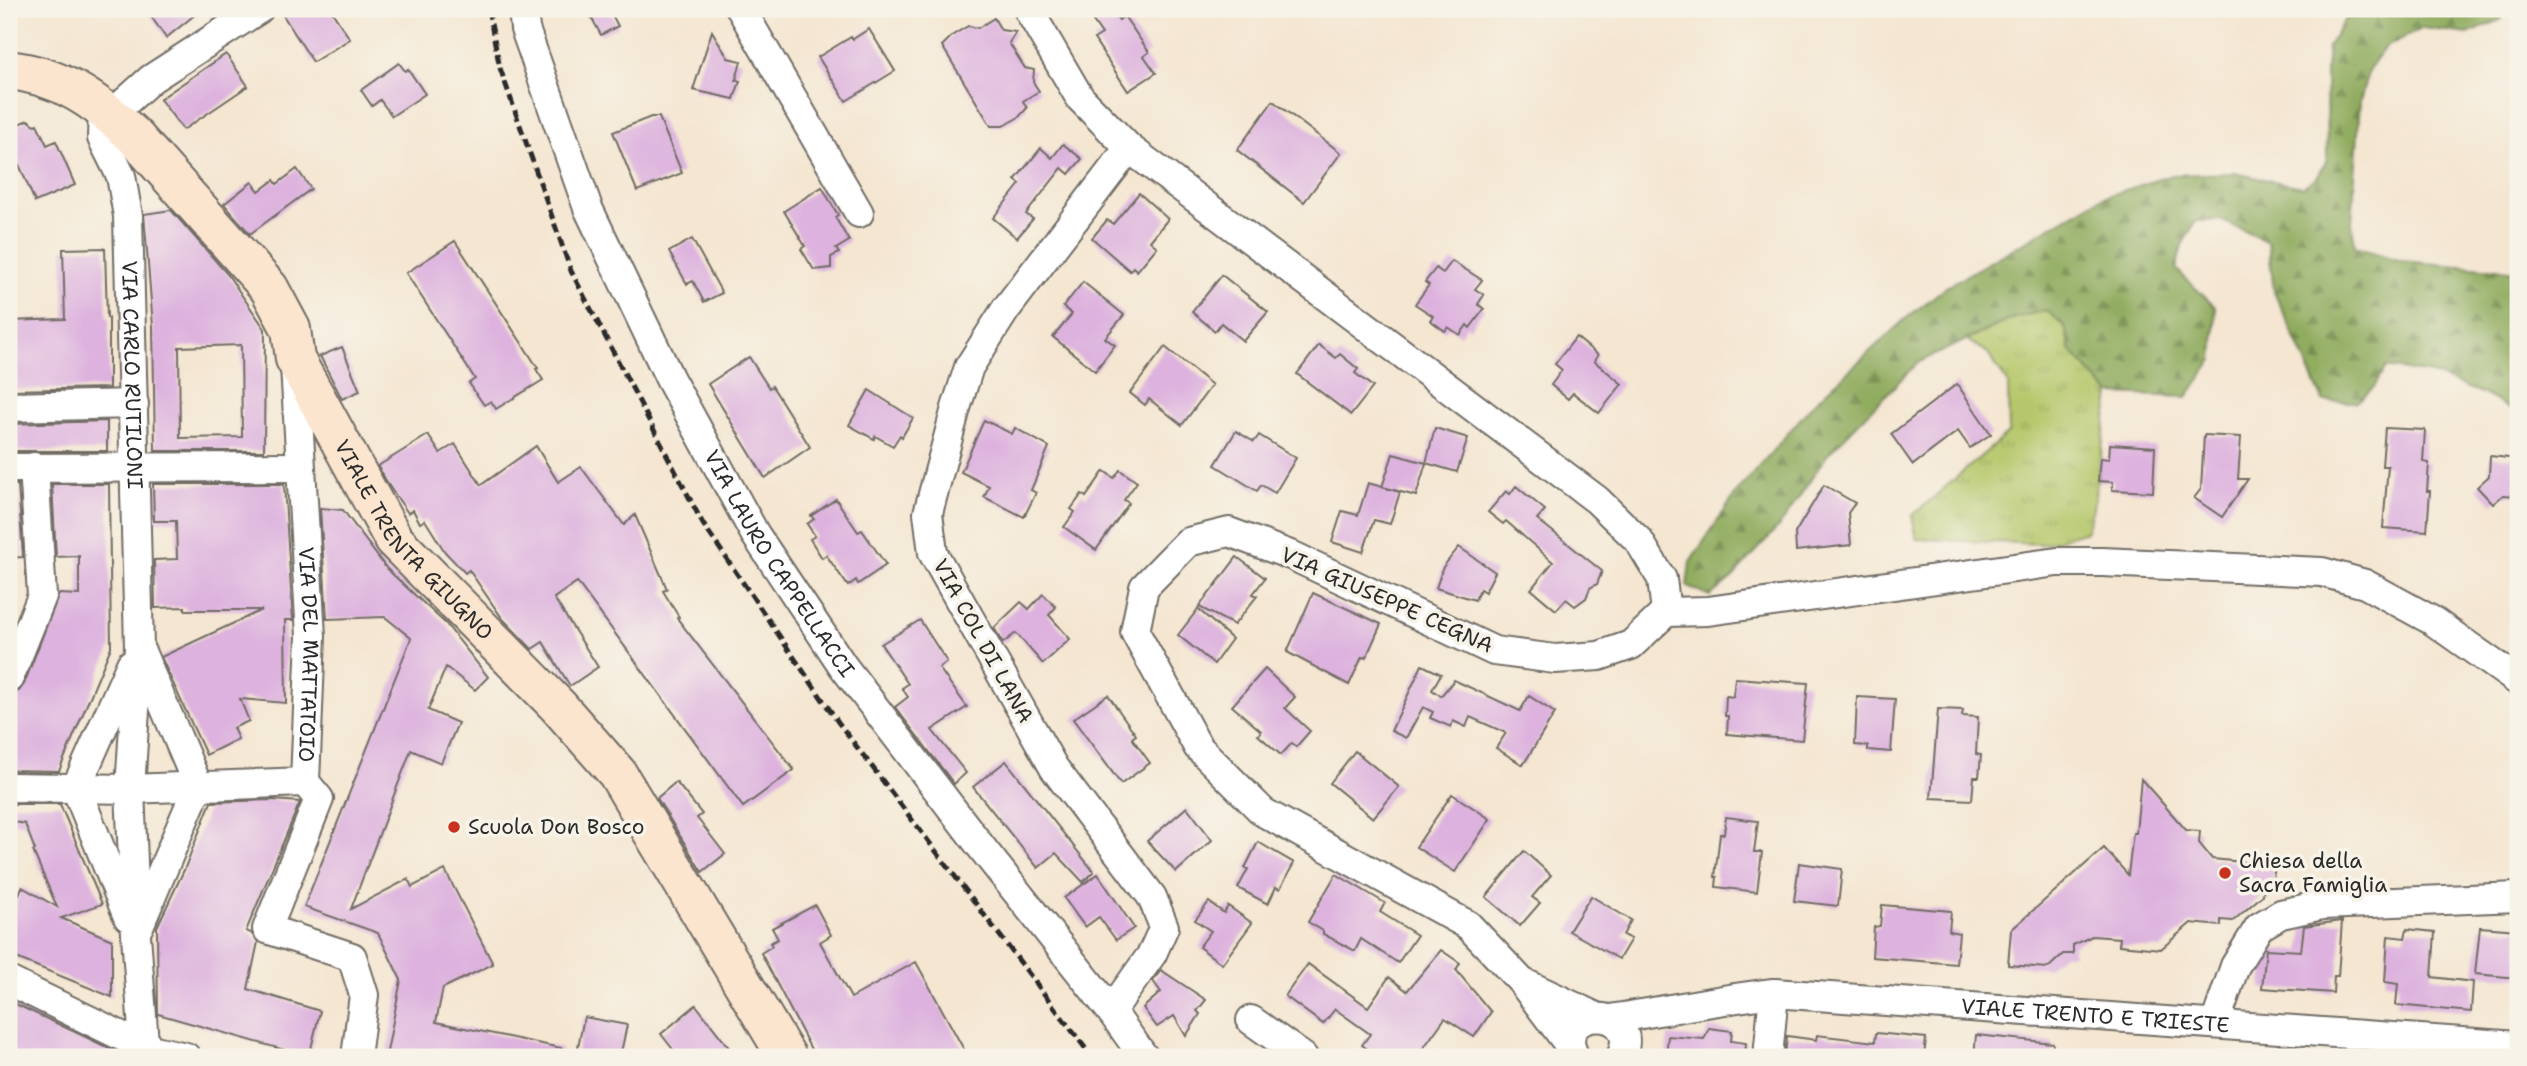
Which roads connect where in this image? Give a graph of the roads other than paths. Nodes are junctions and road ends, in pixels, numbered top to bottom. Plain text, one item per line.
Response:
1 (259, 9) edge
2 (523, 9) edge
3 (741, 9) edge
4 (1028, 9) edge
5 (9, 70) edge
6 (107, 112) junction
7 (1129, 149) junction
8 (859, 213) dead end
9 (295, 359) junction
10 (134, 404) junction
11 (9, 407) edge
12 (136, 466) junction
13 (22, 467) edge
14 (300, 467) junction
15 (1666, 612) junction
16 (139, 647) junction
17 (9, 678) edge
18 (2518, 681) edge
19 (305, 782) junction
20 (198, 786) junction
21 (9, 787) edge
22 (76, 788) junction
23 (130, 789) junction
24 (2518, 897) edge
25 (135, 935) junction
26 (9, 981) edge
27 (1521, 981) junction
28 (1774, 993) junction
29 (1111, 1011) junction
30 (1251, 1020) dead end
31 (2215, 1024) junction
32 (1612, 1034) edge
33 (2518, 1046) edge
34 (1573, 1051) edge
35 (145, 1053) edge
36 (186, 1057) edge
37 (356, 1057) edge
38 (787, 1057) edge
39 (1144, 1057) edge
40 (1303, 1057) edge
41 (1768, 1057) edge

1 - 6 street
2 - 29 street, VIA LAURO CAPPELLACCI
3 - 8 street
4 - 7 street
5 - 6 street, VIALE TRENTA GIUGNO
6 - 9 street, VIALE TRENTA GIUGNO
6 - 10 street, VIA CARLO RUTILONI
7 - 15 street
7 - 29 street, VIA COL DI LANA
9 - 14 street, VIA DEL MATTATOIO
9 - 38 street, VIALE TRENTA GIUGNO
10 - 11 street
10 - 12 street, VIA CARLO RUTILONI
12 - 13 street
12 - 14 street
12 - 16 street, VIA CARLO RUTILONI
13 - 17 street
14 - 19 street, VIA DEL MATTATOIO
15 - 18 street
15 - 27 street, VIA GIUSEPPE CEGNA
16 - 20 street
16 - 22 street
16 - 23 street, VIA CARLO RUTILONI
19 - 20 street
19 - 37 street, VIA DEL MATTATOIO
20 - 23 street
20 - 25 street
21 - 22 street
22 - 23 street
22 - 25 street
23 - 25 street, VIA CARLO RUTILONI
24 - 31 street
25 - 35 street
26 - 35 street
27 - 32 street, VIA GIUSEPPE CEGNA
27 - 34 street, VIA GIUSEPPE CEGNA
28 - 31 street, VIALE TRENTO E TRIESTE
28 - 32 street, VIALE TRENTO E TRIESTE
28 - 41 street
29 - 39 street, VIA LAURO CAPPELLACCI
30 - 40 street
31 - 33 street, VIALE TRENTO E TRIESTE
32 - 34 street
35 - 36 street

